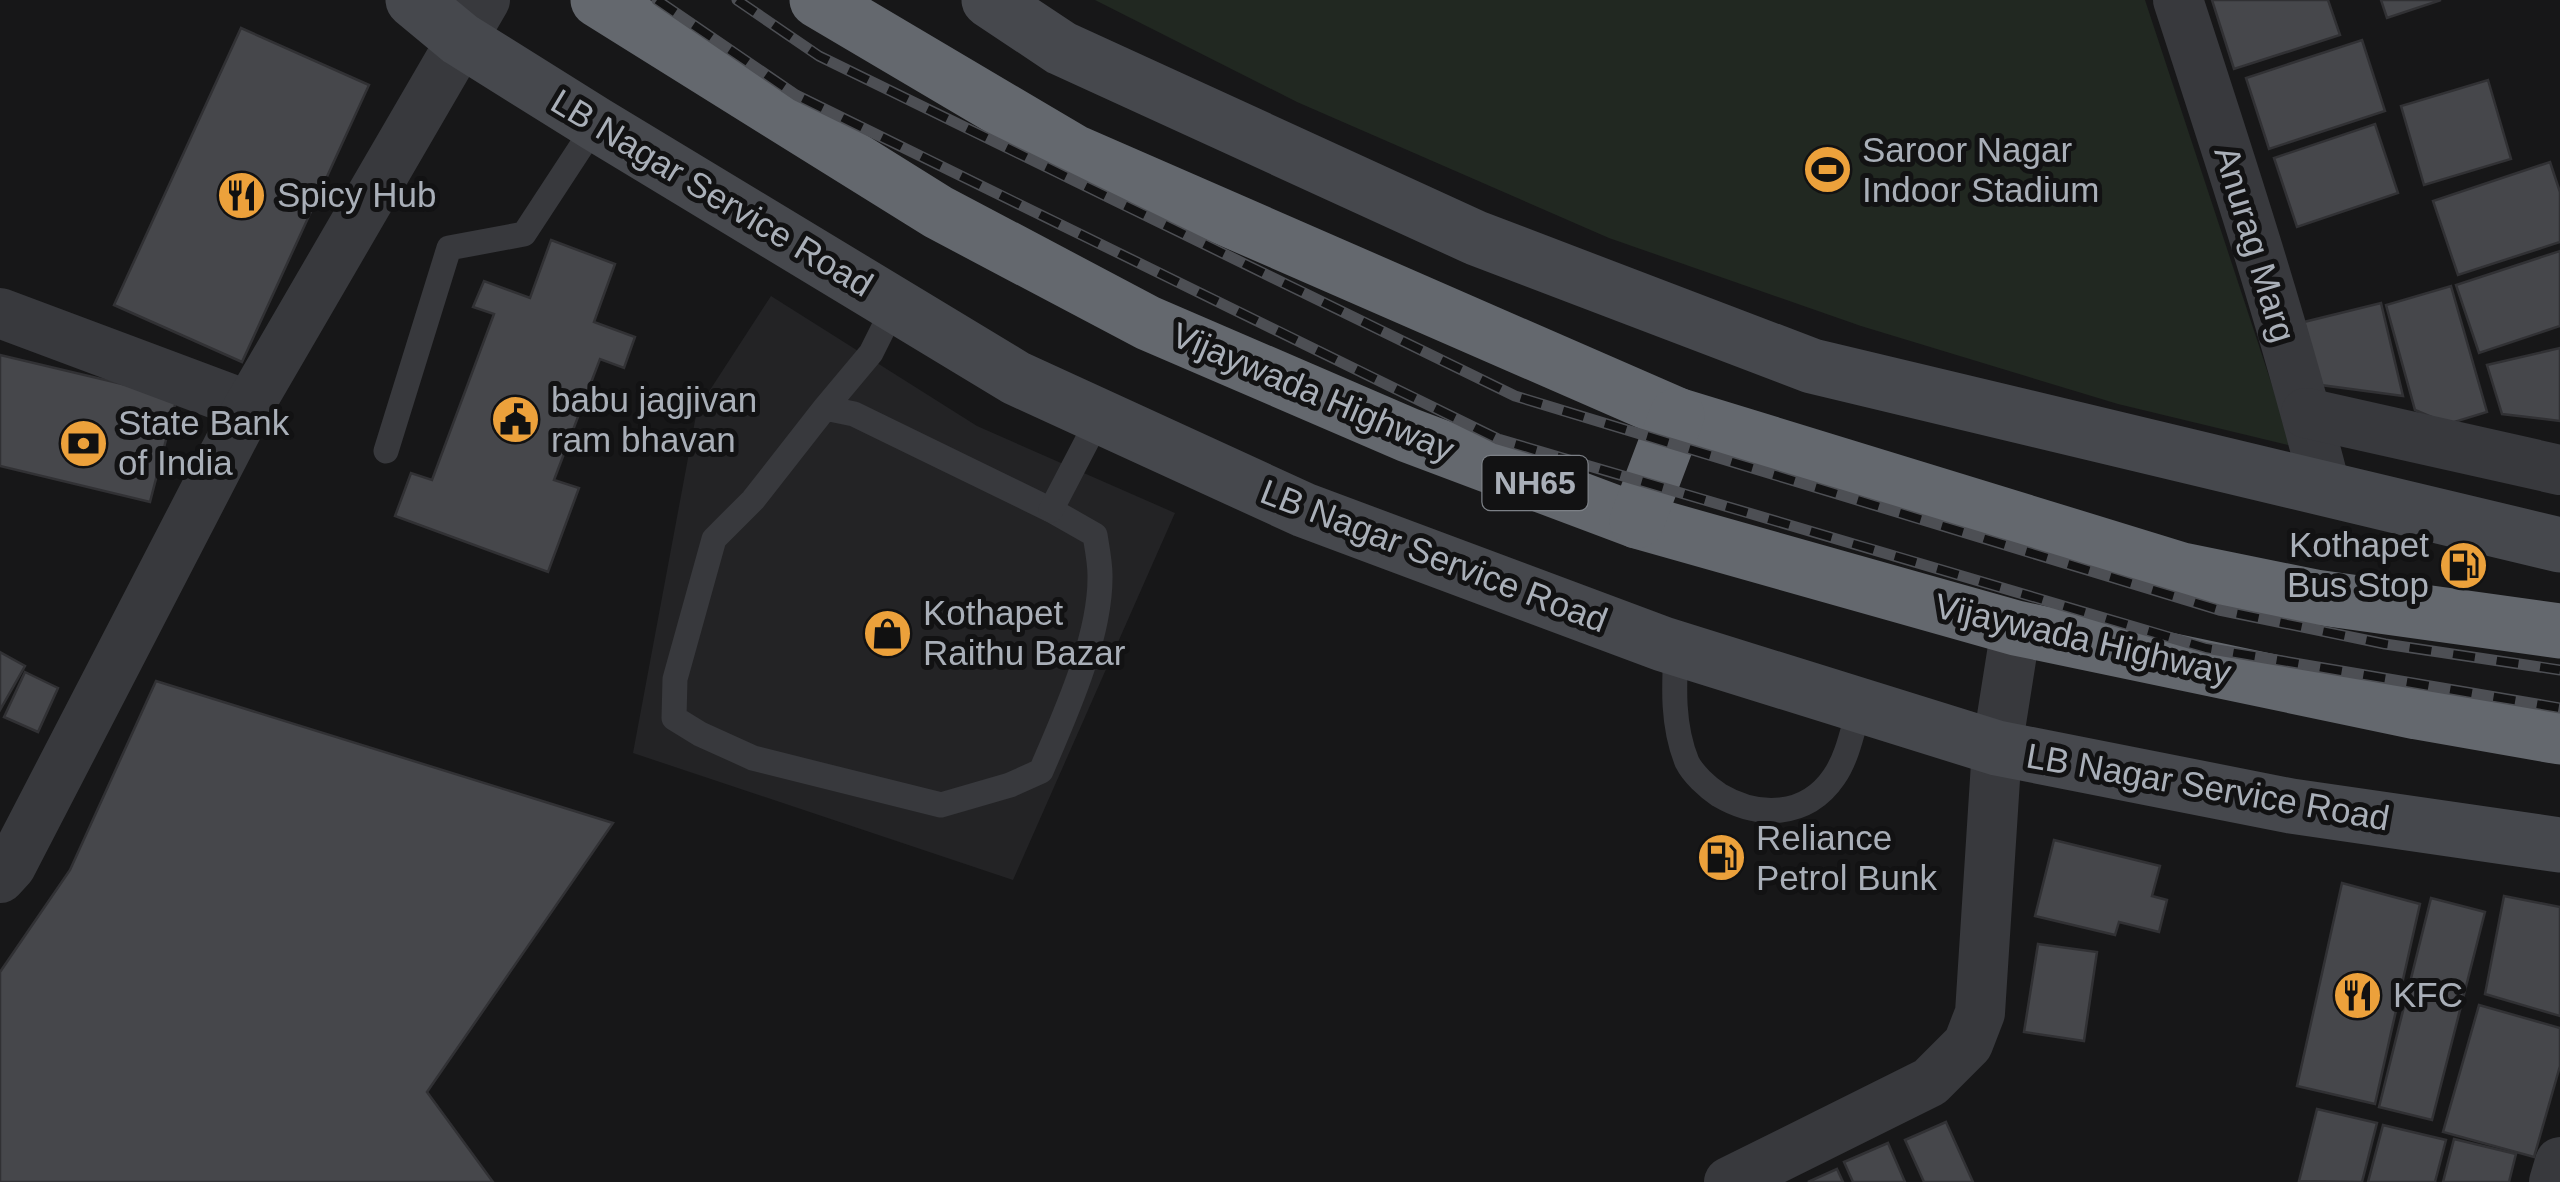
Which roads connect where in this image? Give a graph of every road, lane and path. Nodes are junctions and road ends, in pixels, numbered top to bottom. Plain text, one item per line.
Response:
1 (413, 0) edge
2 (598, 0) edge
3 (817, 0) edge
4 (989, 0) edge
5 (2178, 0) edge
6 (472, 19) edge
7 (596, 124) junction
8 (894, 304) junction
9 (0, 313) edge
10 (249, 406) junction
11 (824, 408) junction
12 (2306, 413) junction
13 (1677, 415) junction
14 (1100, 416) junction
15 (386, 451) dead end
16 (2560, 470) edge
17 (2326, 490) junction
18 (1051, 510) junction
19 (1637, 522) junction
20 (2560, 545) edge
21 (2016, 628) junction
22 (2560, 631) edge
23 (1676, 648) junction
24 (1860, 705) junction
25 (2560, 738) edge
26 (1997, 748) junction
27 (2560, 845) edge
28 (4, 867) edge
29 (2560, 1162) edge
30 (1729, 1182) edge
31 (2554, 1182) edge

1 - 6 street, LB Nagar Service Road
2 - 19 highway, Vijaywada Highway / NH65
3 - 13 highway
4 - 17 street
5 - 12 street, Anurag Marg
6 - 7 street, LB Nagar Service Road
6 - 10 street
7 - 8 street, LB Nagar Service Road
7 - 15 lane
8 - 11 lane
8 - 14 street, LB Nagar Service Road
9 - 10 street
10 - 28 street
11 - 18 lane
11 - 18 lane
12 - 16 street
12 - 17 street, Anurag Marg
13 - 19 highway
13 - 22 highway
14 - 18 lane
14 - 23 street, LB Nagar Service Road
17 - 20 street
19 - 21 highway, Vijaywada Highway / NH65
21 - 25 highway, Vijaywada Highway / NH65
21 - 26 street
23 - 24 street, LB Nagar Service Road
23 - 24 lane
24 - 26 street, LB Nagar Service Road
26 - 27 street, LB Nagar Service Road
26 - 30 street
29 - 31 street

